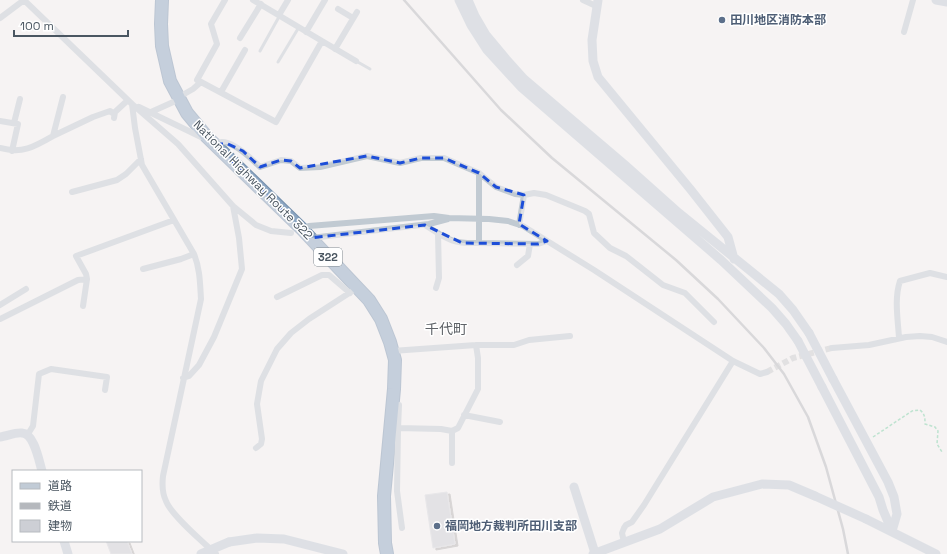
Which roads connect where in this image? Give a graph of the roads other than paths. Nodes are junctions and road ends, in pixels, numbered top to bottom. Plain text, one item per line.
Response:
1 (24, 0) edge
2 (162, 0) edge
3 (225, 0) edge
4 (288, 0) edge
5 (325, 0) edge
6 (459, 0) edge
7 (468, 0) edge
8 (583, 0) edge
9 (913, 0) edge
10 (936, 0) edge
11 (256, 1) edge
12 (947, 2) edge
13 (597, 3) edge
14 (338, 9) dead end
15 (357, 12) dead end
16 (279, 15) junction
17 (0, 18) edge
18 (353, 18) junction
19 (299, 27) junction
20 (306, 32) junction
21 (904, 32) dead end
22 (240, 38) dead end
23 (322, 41) junction
24 (335, 49) junction
25 (245, 50) dead end
26 (260, 51) dead end
27 (356, 61) joint
28 (278, 62) dead end
29 (370, 70) dead end
30 (201, 82) junction
31 (220, 92) junction
32 (63, 97) dead end
33 (179, 98) junction
34 (20, 99) dead end
35 (130, 102) junction
36 (556, 105) junction
37 (151, 112) junction
38 (551, 113) junction
39 (0, 121) edge
40 (14, 123) junction
41 (53, 136) junction
42 (211, 140) junction
43 (0, 148) edge
44 (12, 151) junction
45 (141, 159) junction
46 (479, 173) junction
47 (72, 192) dead end
48 (524, 195) junction
49 (233, 206) junction
50 (449, 218) junction
51 (479, 219) junction
52 (174, 220) junction
53 (425, 225) junction
54 (519, 225) junction
55 (723, 231) junction
56 (310, 232) junction
57 (291, 233) dead end
58 (438, 233) junction
59 (547, 241) junction
60 (479, 243) junction
61 (530, 244) junction
62 (715, 249) junction
63 (194, 254) junction
64 (734, 258) junction
65 (517, 266) dead end
66 (143, 269) dead end
67 (947, 276) edge
68 (87, 279) junction
69 (436, 288) dead end
70 (26, 290) dead end
71 (353, 290) junction
72 (277, 297) dead end
73 (0, 305) edge
74 (83, 306) dead end
75 (0, 318) edge
76 (714, 322) dead end
77 (570, 336) dead end
78 (899, 338) junction
79 (947, 342) edge
80 (476, 345) junction
81 (832, 348) tunnel mouth
82 (392, 351) junction
83 (733, 361) junction
84 (768, 372) tunnel mouth
85 (183, 378) junction
86 (105, 390) dead end
87 (842, 396) junction
88 (830, 403) junction
89 (392, 405) junction
90 (464, 415) junction
91 (500, 422) dead end
92 (398, 428) junction
93 (452, 431) junction
94 (28, 434) junction
95 (0, 437) edge
96 (256, 448) dead end
97 (452, 463) dead end
98 (42, 470) edge
99 (574, 487) dead end
100 (402, 528) dead end
101 (892, 531) junction
102 (64, 542) edge
103 (624, 542) junction
104 (608, 551) edge
105 (68, 554) edge
106 (201, 554) edge
107 (216, 554) edge
108 (343, 554) edge
109 (387, 554) edge
110 (594, 554) edge
111 (936, 554) edge

1 - 17 street
1 - 35 street
2 - 33 highway, National Highway Route 322 / 322
3 - 30 street
4 - 16 street
5 - 20 street
6 - 38 street
7 - 36 street
8 - 13 street
9 - 21 street
10 - 12 street
11 - 16 street
11 - 22 street
13 - 55 street
14 - 18 street
15 - 18 street
16 - 19 street
16 - 26 lane
18 - 24 street
19 - 20 street
19 - 28 lane
20 - 23 street
23 - 24 street
23 - 31 street
24 - 27 street
25 - 31 street
27 - 29 lane
30 - 31 street
30 - 33 street
32 - 41 street
33 - 37 street
33 - 42 highway, National Highway Route 322 / 322
34 - 40 street
35 - 37 street
35 - 41 street
35 - 45 street
35 - 49 street
36 - 38 street
36 - 62 street
37 - 42 street
38 - 62 street
39 - 40 street
40 - 44 street
41 - 44 street
42 - 46 street
42 - 56 highway, National Highway Route 322 / 322
43 - 44 street
45 - 47 street
45 - 52 street
46 - 48 street
46 - 51 street
48 - 54 street
48 - 76 street
49 - 57 street
49 - 85 street
50 - 51 street
50 - 53 street
50 - 56 street
51 - 54 street
51 - 60 street
52 - 63 street
52 - 68 street
53 - 56 street
53 - 58 street
54 - 59 street
55 - 62 street
55 - 64 street
56 - 71 highway, National Highway Route 322 / 322
58 - 60 street
58 - 69 street
59 - 61 street
59 - 83 street
60 - 61 street
61 - 65 street
62 - 64 street
62 - 88 street, bridge
63 - 66 street
63 - 85 street
64 - 87 street, bridge
67 - 78 street
68 - 74 street
68 - 75 street
70 - 73 street
71 - 72 street
71 - 82 highway, National Highway Route 322 / 322
71 - 96 street
77 - 80 street
78 - 79 street
78 - 81 street
80 - 82 street
80 - 90 street
82 - 89 highway, National Highway Route 322 / 322
83 - 84 street
83 - 103 street
85 - 107 street
86 - 94 street
87 - 88 street
87 - 101 street
88 - 101 street
89 - 92 street
89 - 109 highway, National Highway Route 322 / 322
90 - 91 street
90 - 93 street
92 - 93 street
92 - 100 street
93 - 97 street
94 - 95 street
94 - 98 street
99 - 110 street
101 - 103 street, bridge
101 - 111 street
102 - 105 street
103 - 104 street
104 - 110 street
106 - 108 street, bridge

